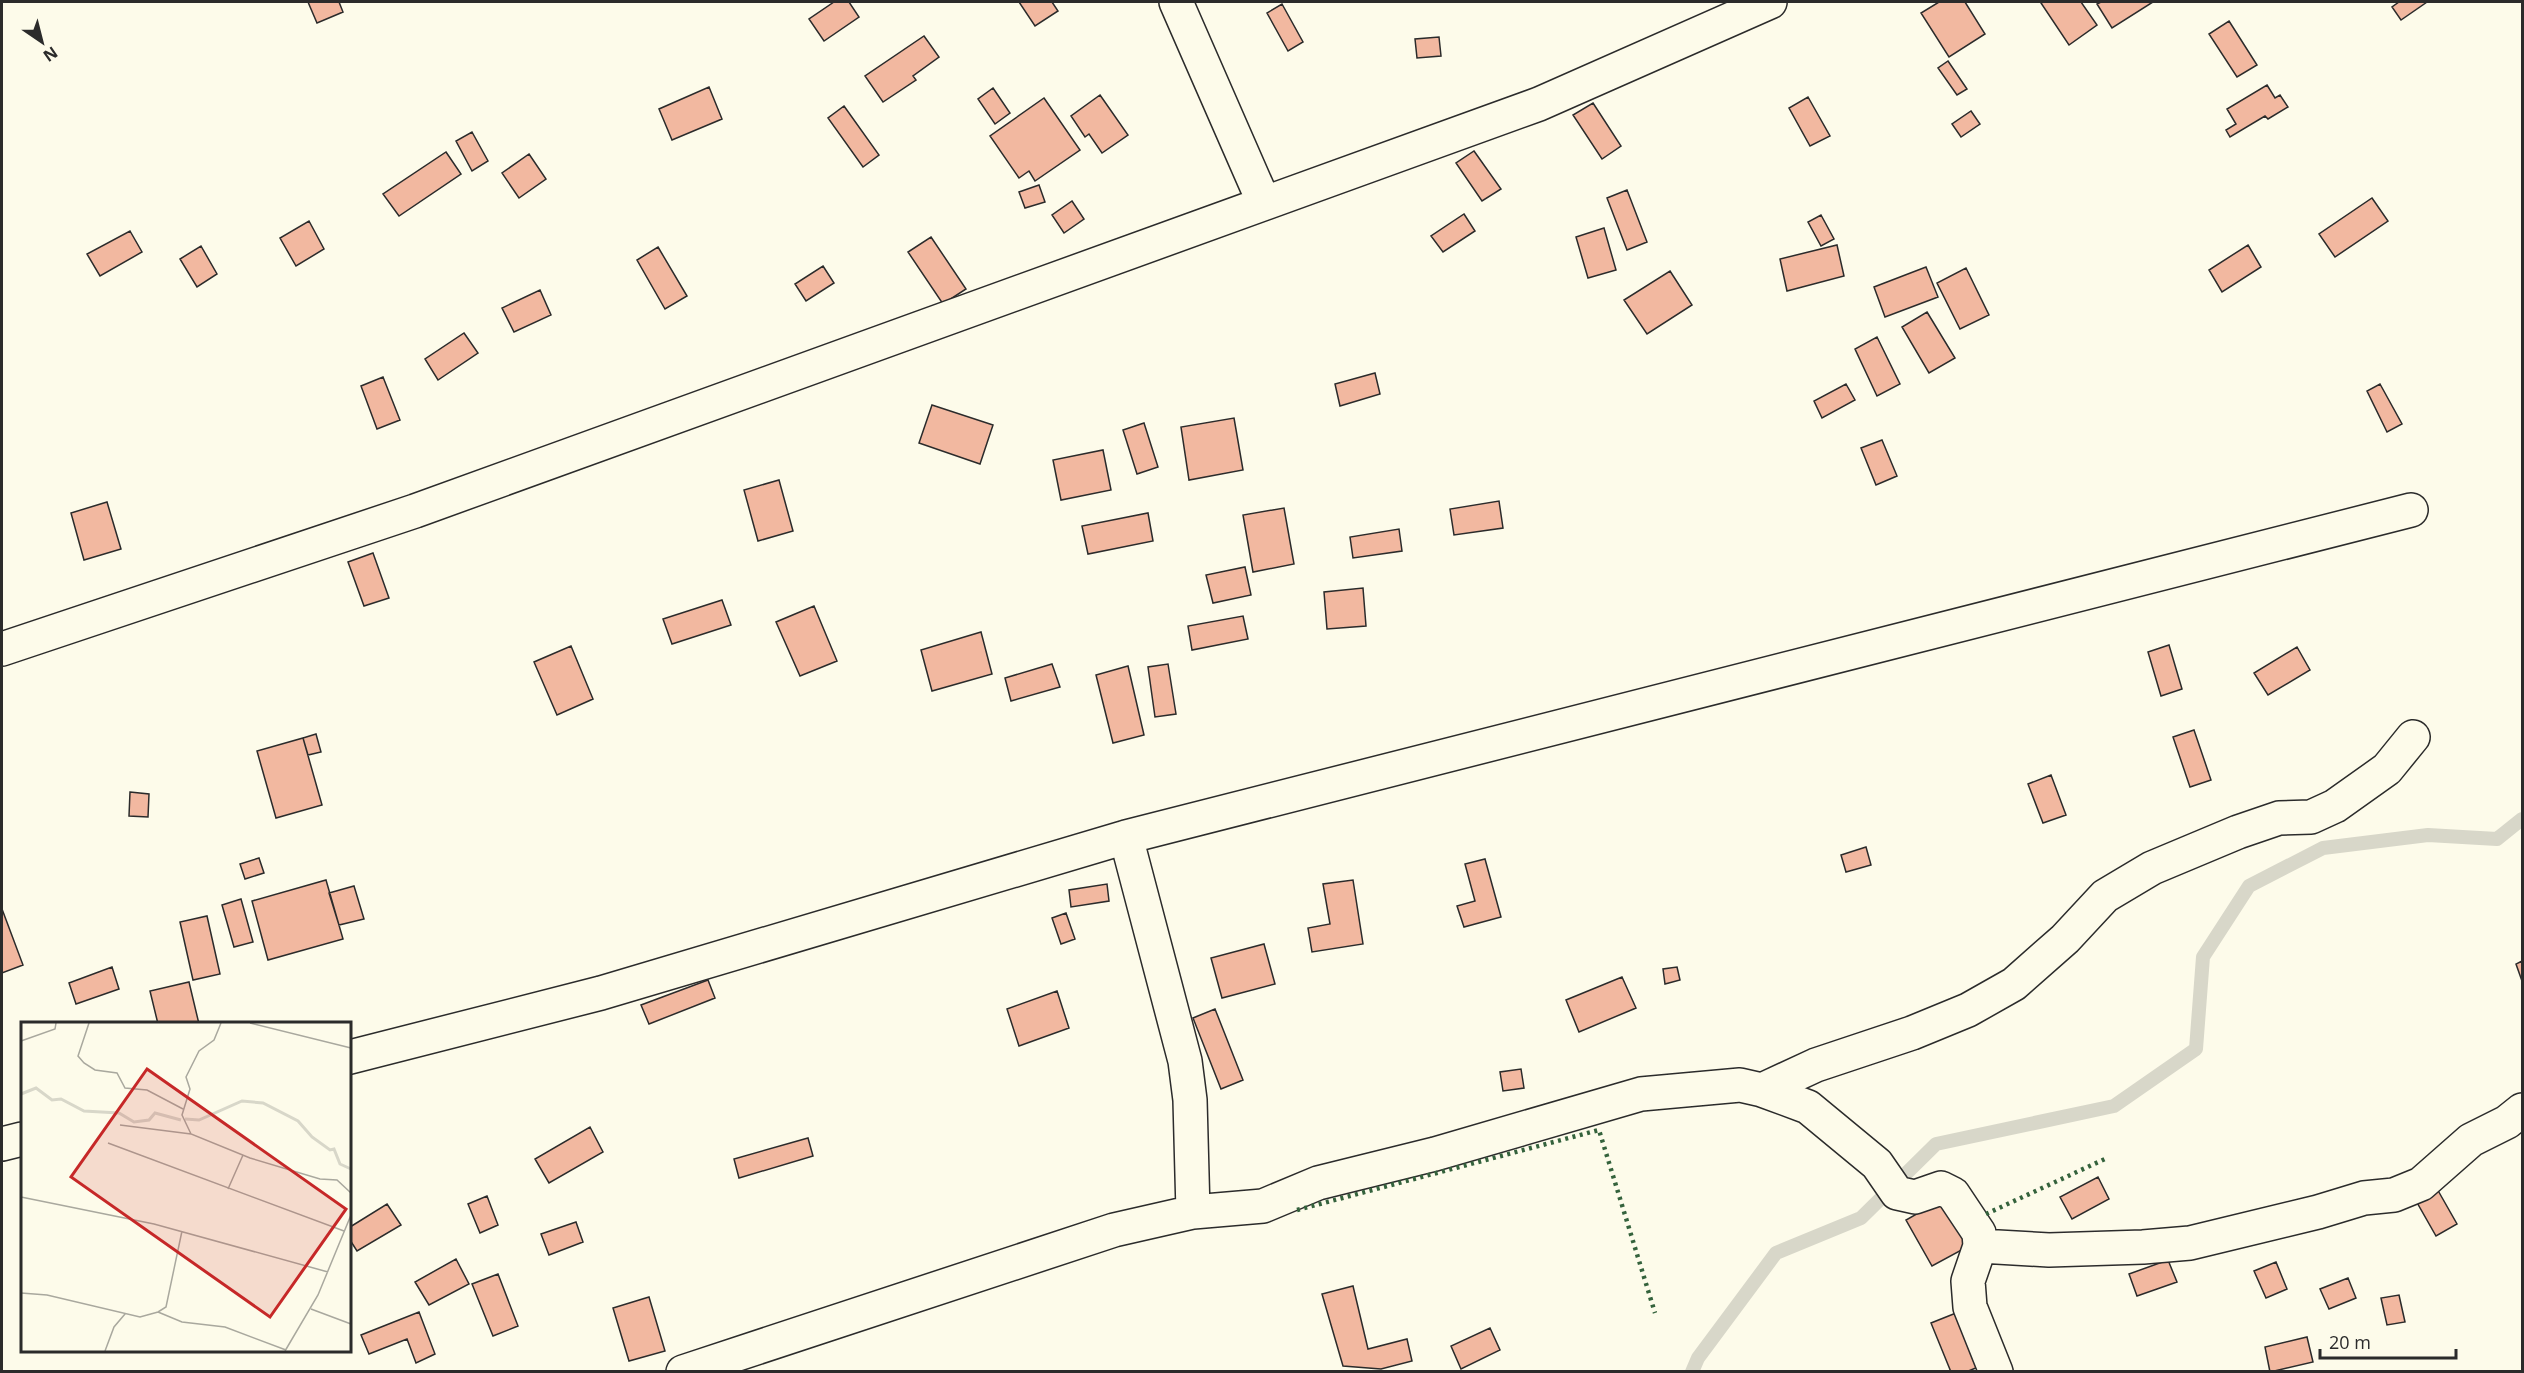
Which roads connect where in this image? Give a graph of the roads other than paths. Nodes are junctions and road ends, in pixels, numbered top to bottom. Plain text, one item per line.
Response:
1 (1176, 2) edge
2 (1770, 2) edge
3 (1264, 203) junction
4 (2411, 510) dead end
5 (2, 649) edge
6 (2413, 737) dead end
7 (1126, 837) junction
8 (351, 1057) edge
9 (1762, 1090) junction
10 (2523, 1110) edge
11 (21, 1139) edge
12 (2, 1144) edge
13 (1193, 1212) junction
14 (1980, 1246) junction
15 (683, 1371) edge
16 (1996, 1371) edge

1 - 3 street
2 - 3 street
3 - 5 street
4 - 7 street
6 - 9 street
7 - 8 street
7 - 13 street
9 - 13 street
9 - 14 street
10 - 14 street
11 - 12 street
13 - 15 street
14 - 16 street

